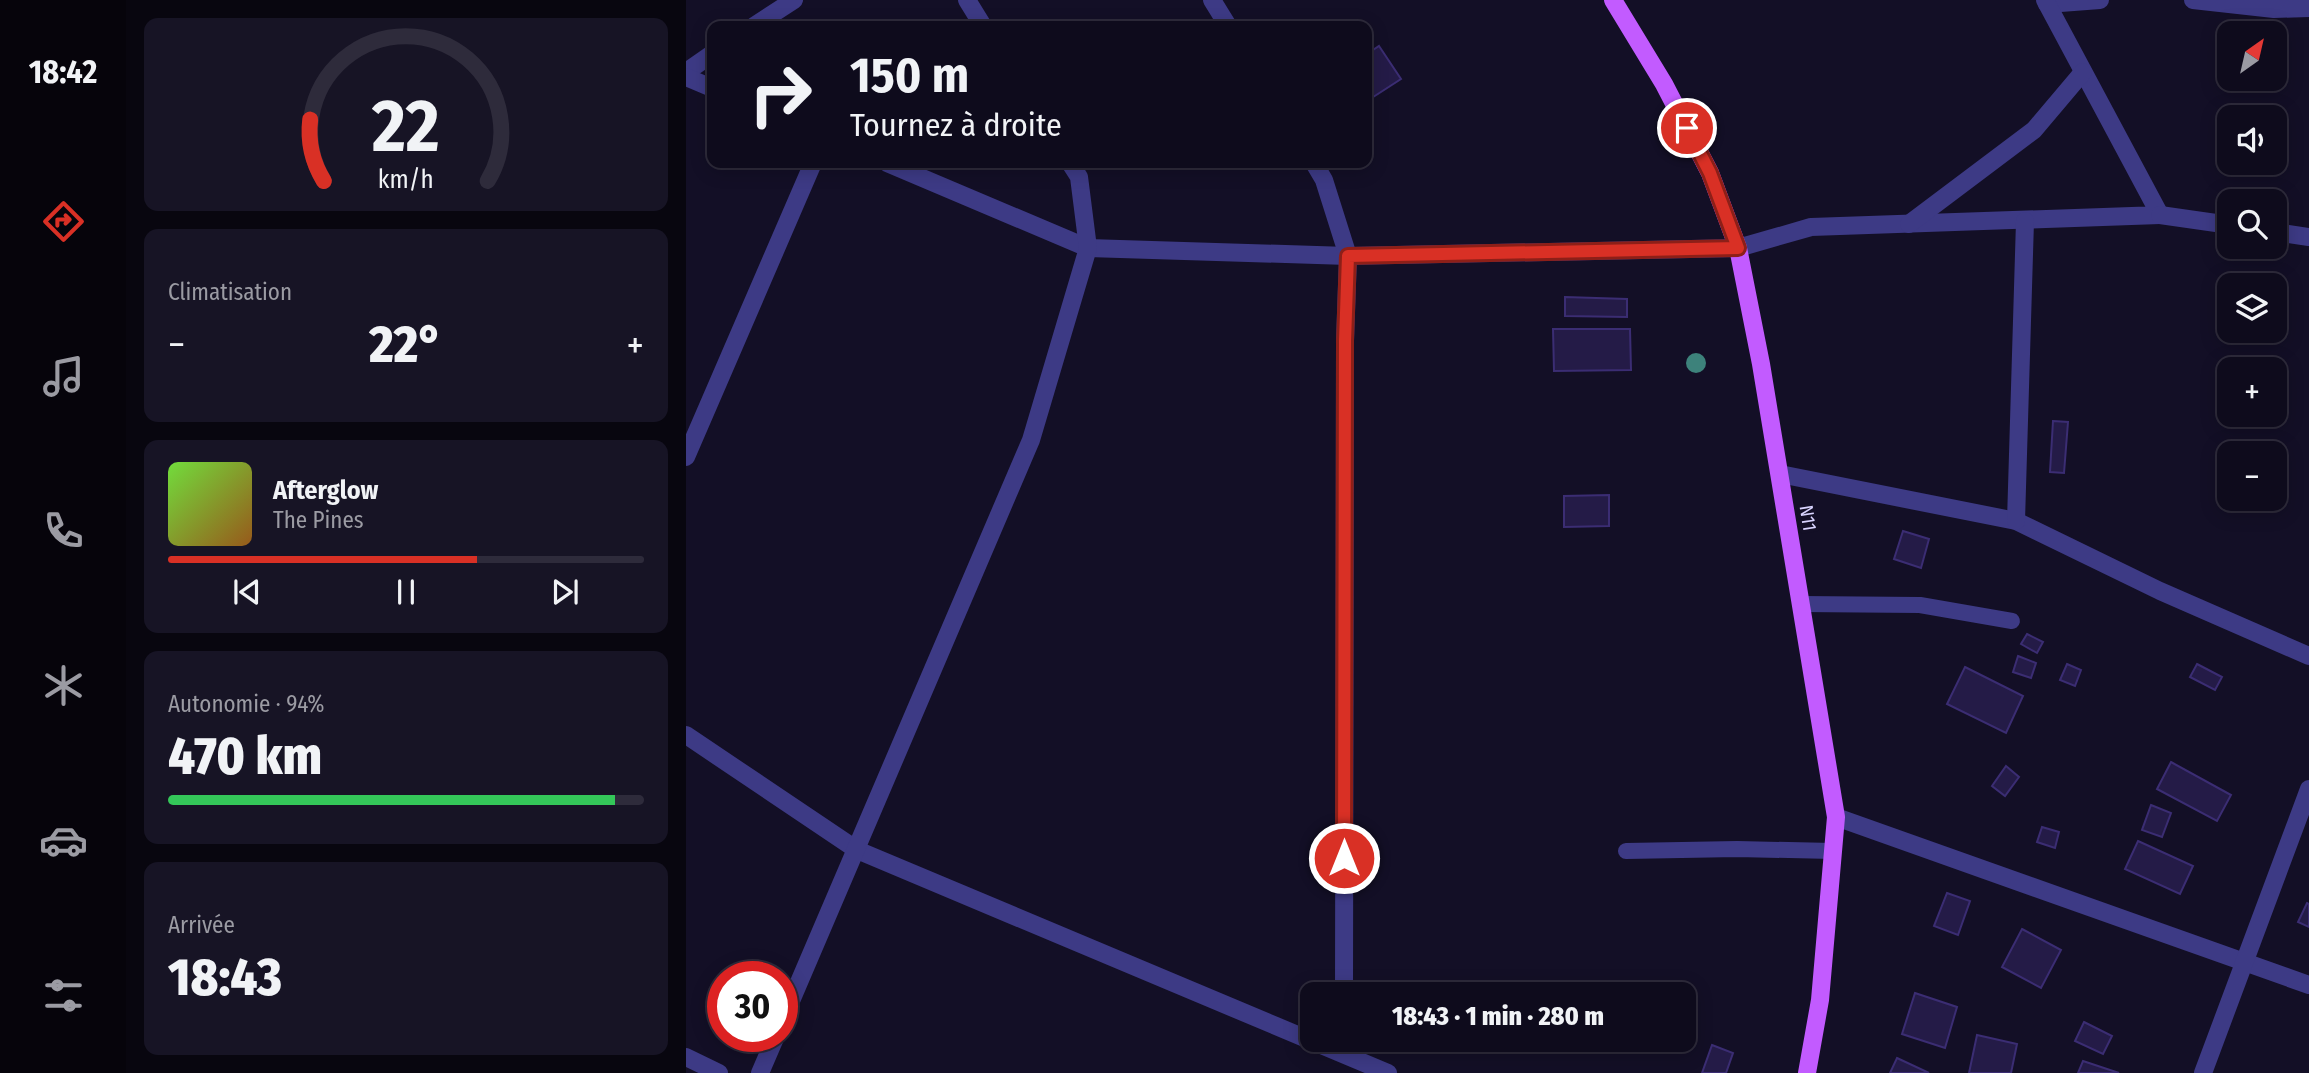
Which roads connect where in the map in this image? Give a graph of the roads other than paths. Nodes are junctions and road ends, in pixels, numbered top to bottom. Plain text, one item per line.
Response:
1 (794, 0) edge
2 (967, 0) edge
3 (1212, 0) edge
4 (1613, 0) edge
5 (2100, 0) edge
6 (2193, 0) edge
7 (2046, 2) edge
8 (2309, 9) edge
9 (762, 21) edge
10 (980, 21) edge
11 (1225, 21) edge
12 (707, 58) edge
13 (2083, 72) junction
14 (686, 74) edge
15 (707, 85) edge
16 (811, 168) edge
17 (899, 168) edge
18 (1073, 168) edge
19 (1317, 168) edge
20 (2160, 215) junction
21 (2025, 220) junction
22 (2217, 223) edge
23 (1909, 224) junction
24 (2287, 234) edge
25 (2309, 237) edge
26 (1088, 248) junction
27 (1738, 248) junction
28 (1348, 256) junction
29 (686, 457) edge
30 (1780, 474) junction
31 (2016, 521) junction
32 (1801, 604) junction
33 (2012, 621) dead end
34 (2309, 656) edge
35 (686, 735) edge
36 (2309, 789) edge
37 (1836, 817) junction
38 (857, 850) junction
39 (1626, 851) dead end
40 (1833, 851) junction
41 (2244, 962) junction
42 (1344, 982) edge
43 (798, 985) edge
44 (2309, 985) edge
45 (1300, 1029) edge
46 (769, 1052) edge
47 (1352, 1052) edge
48 (686, 1057) edge
49 (719, 1073) edge
50 (760, 1073) edge
51 (1388, 1073) edge
52 (1807, 1073) edge
53 (2203, 1073) edge

1 - 9 street
2 - 10 street
3 - 11 street
4 - 27 main road, N11
5 - 7 street
6 - 8 street
7 - 13 street
12 - 14 street
13 - 20 street
13 - 23 street
14 - 15 street
16 - 29 street
17 - 26 street
18 - 26 street
19 - 28 street
20 - 21 street
20 - 22 street
21 - 23 street
21 - 31 street
23 - 27 street
24 - 25 street
26 - 28 street
26 - 38 street
27 - 28 street
27 - 30 main road, N11
28 - 42 street
30 - 31 street
30 - 32 main road, N11
31 - 34 street
32 - 33 lane
32 - 37 main road, N11
35 - 38 street
36 - 41 street
37 - 40 main road, N11
37 - 41 street
38 - 43 street
38 - 45 street
39 - 40 lane
40 - 52 main road, N11
41 - 44 street
41 - 53 street
46 - 50 street
47 - 51 street
48 - 49 street

